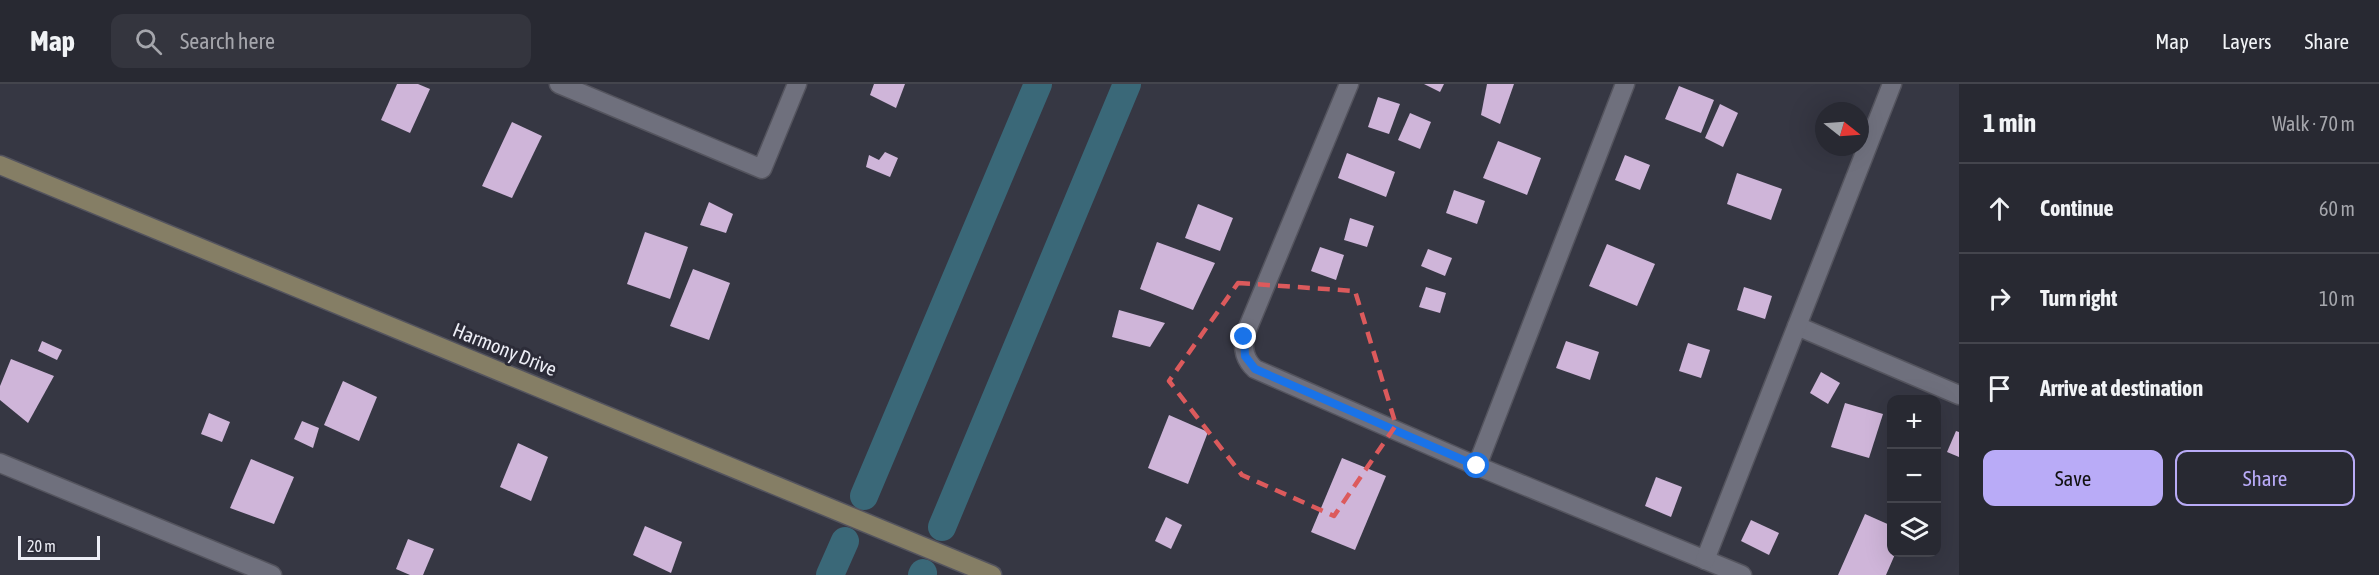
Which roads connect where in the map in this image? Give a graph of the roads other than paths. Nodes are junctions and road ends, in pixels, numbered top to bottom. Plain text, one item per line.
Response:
1 (559, 84) edge
2 (797, 84) edge
3 (1349, 84) edge
4 (1625, 84) edge
5 (1892, 84) edge
6 (0, 165) edge
7 (1797, 326) junction
8 (1959, 394) edge
9 (0, 463) edge
10 (1477, 466) junction
11 (1705, 560) junction
12 (272, 575) edge
13 (992, 575) edge
14 (1742, 575) edge

1 - 2 street
3 - 10 street
4 - 10 street
5 - 7 street
6 - 13 street, Harmony Drive
7 - 8 street
7 - 11 street
9 - 12 street
10 - 11 street
11 - 14 street

